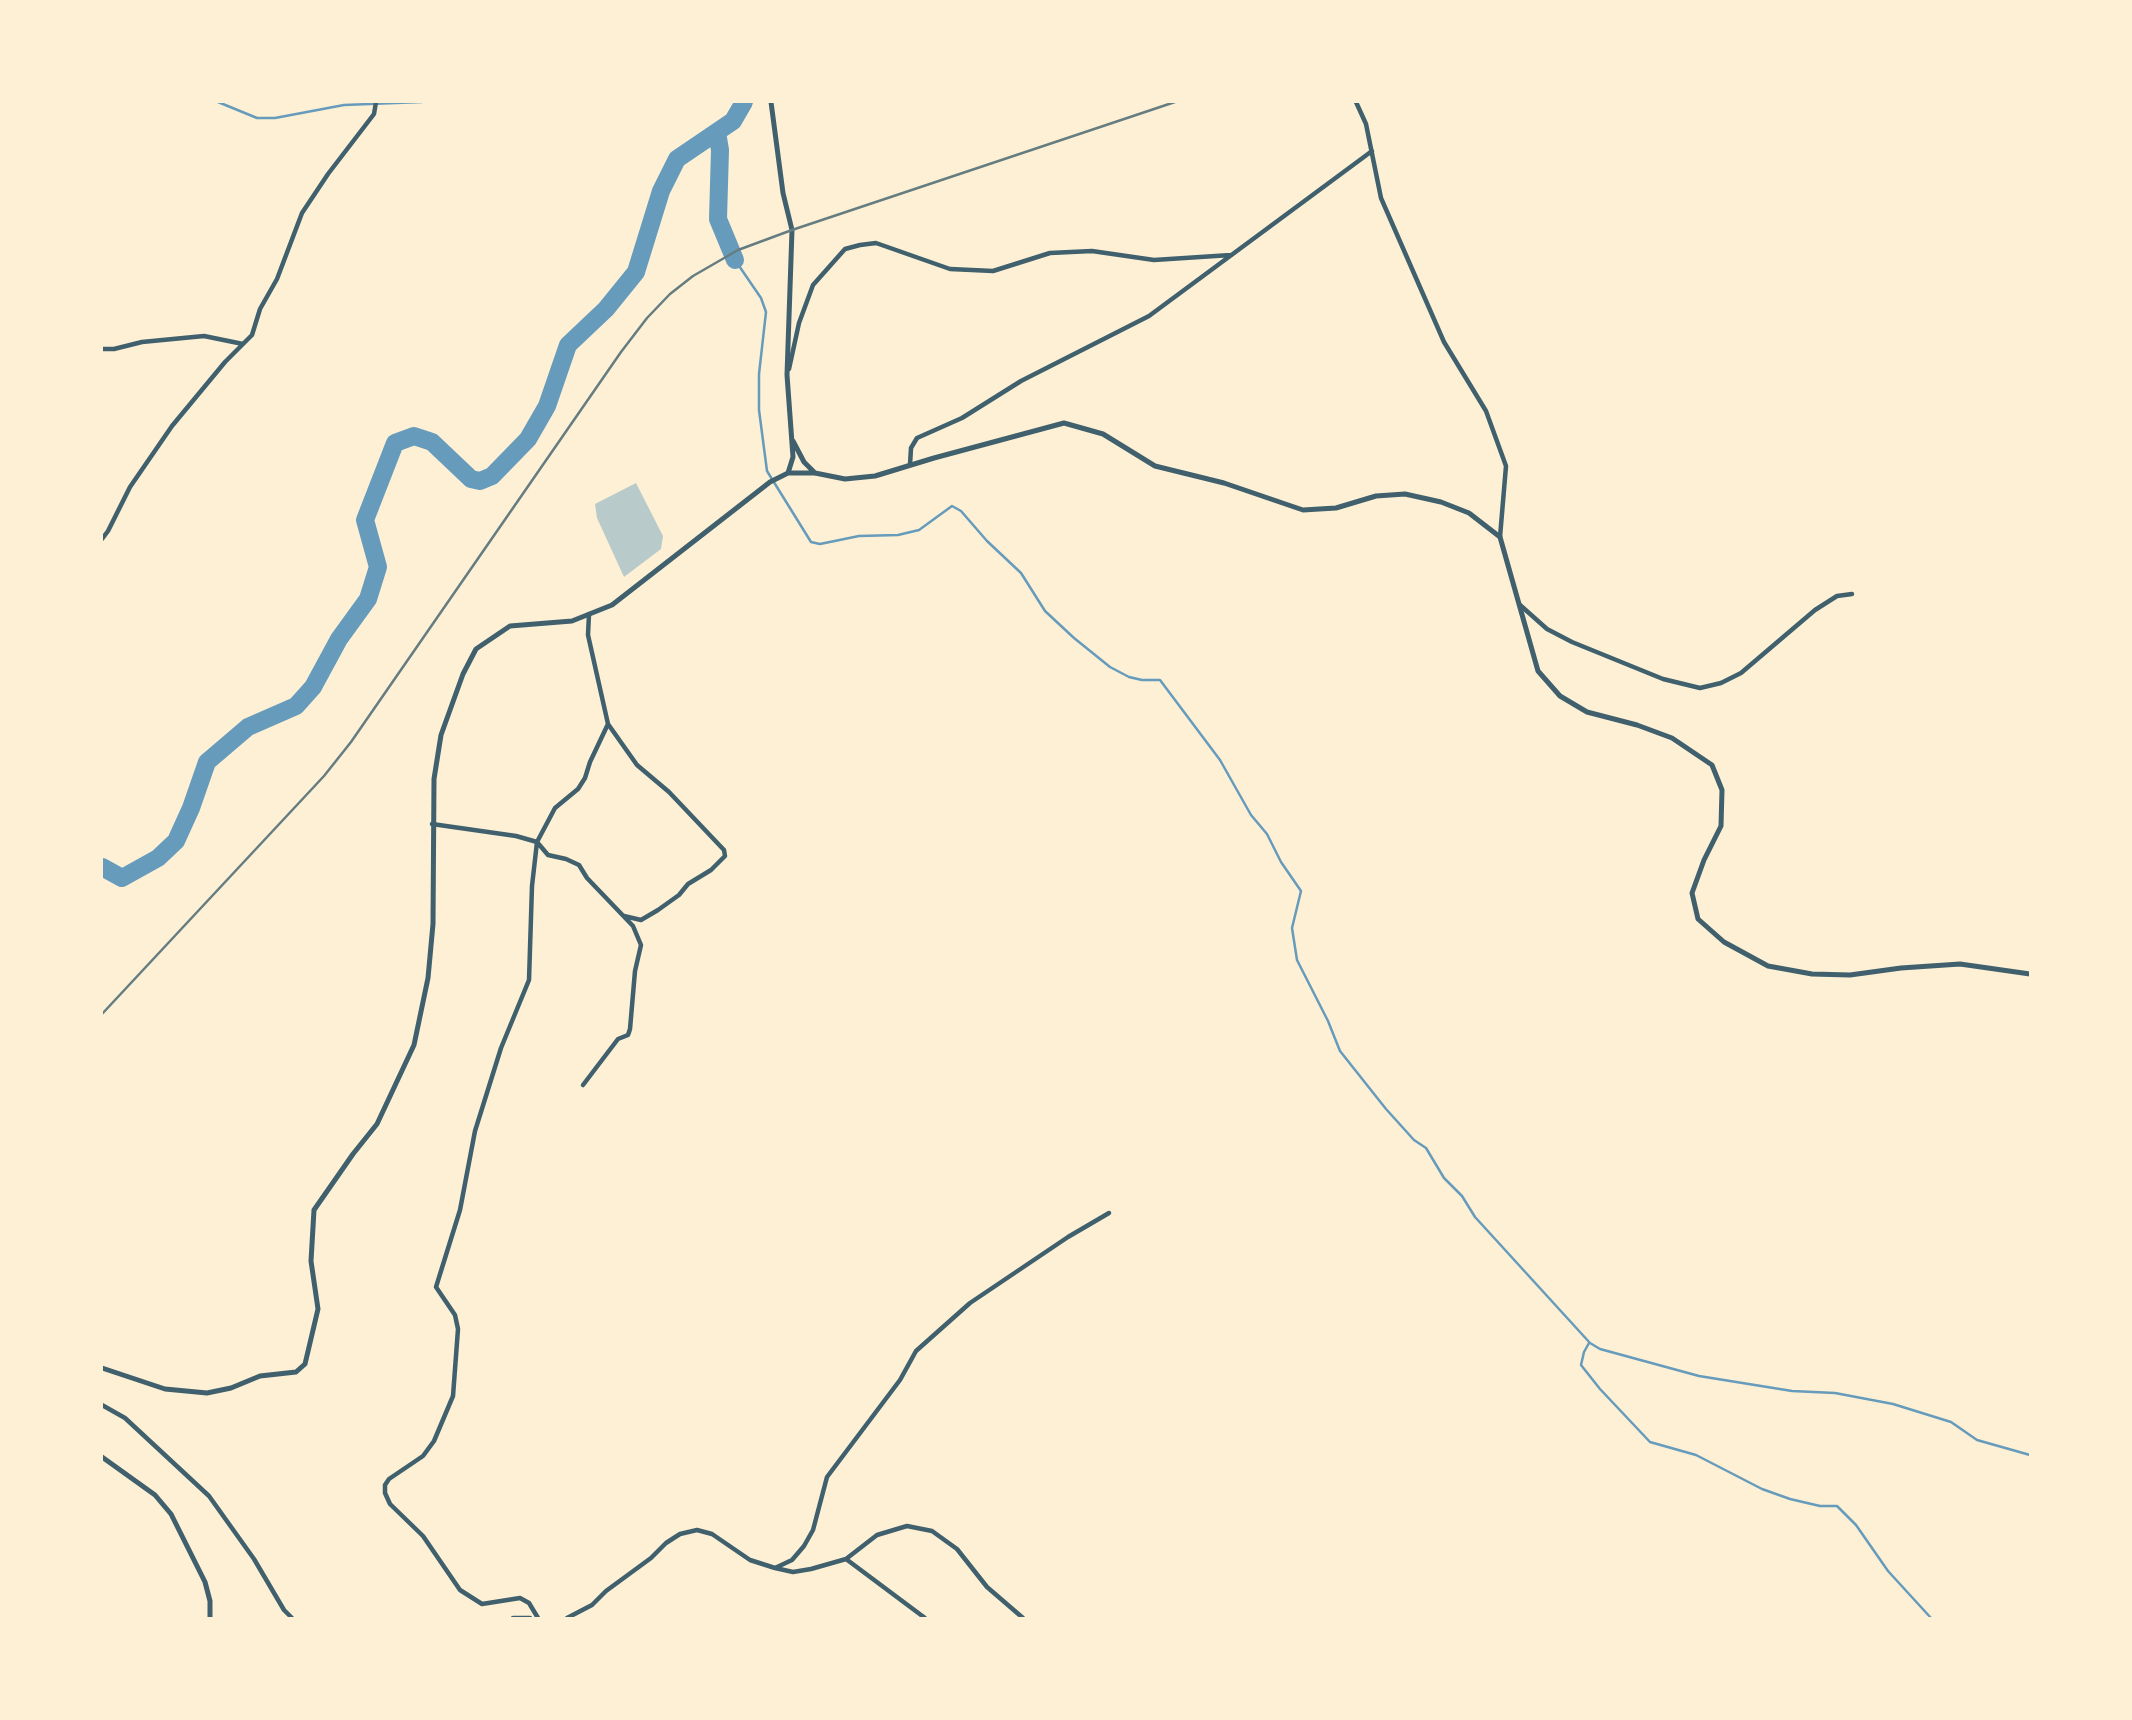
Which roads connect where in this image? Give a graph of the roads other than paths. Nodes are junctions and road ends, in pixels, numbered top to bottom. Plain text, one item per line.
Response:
1 (376, 102) edge
2 (771, 102) edge
3 (1356, 102) edge
4 (1372, 151) junction
5 (1232, 255) junction
6 (243, 344) junction
7 (102, 349) edge
8 (788, 375) junction
9 (793, 440) junction
10 (910, 465) junction
11 (815, 473) junction
12 (786, 474) junction
13 (1500, 537) junction
14 (102, 539) edge
15 (1852, 594) dead end
16 (1517, 603) junction
17 (589, 613) junction
18 (608, 724) junction
19 (432, 824) junction
20 (537, 842) junction
21 (624, 916) junction
22 (2031, 974) edge
23 (583, 1085) dead end
24 (1109, 1213) dead end
25 (102, 1368) edge
26 (102, 1405) edge
27 (102, 1457) edge
28 (846, 1559) junction
29 (775, 1568) junction
30 (210, 1619) edge
31 (292, 1619) edge
32 (513, 1619) edge
33 (530, 1619) edge
34 (538, 1619) edge
35 (567, 1619) edge
36 (926, 1619) edge
37 (1023, 1619) edge

1 - 6 street
2 - 8 street
3 - 4 street
4 - 5 street
4 - 13 street
5 - 8 street
5 - 10 street
6 - 7 street
6 - 14 street
8 - 9 street
9 - 11 street
9 - 12 street
10 - 11 street
10 - 13 street
11 - 12 street
12 - 17 street
13 - 16 street
15 - 16 street
16 - 22 street
17 - 18 street
17 - 19 street
18 - 20 street
18 - 21 street
19 - 20 street
19 - 25 street
20 - 21 street
20 - 34 street
21 - 23 street
24 - 29 street
26 - 31 street
27 - 30 street
28 - 29 street
28 - 36 street
28 - 37 street
29 - 35 street
32 - 33 street

